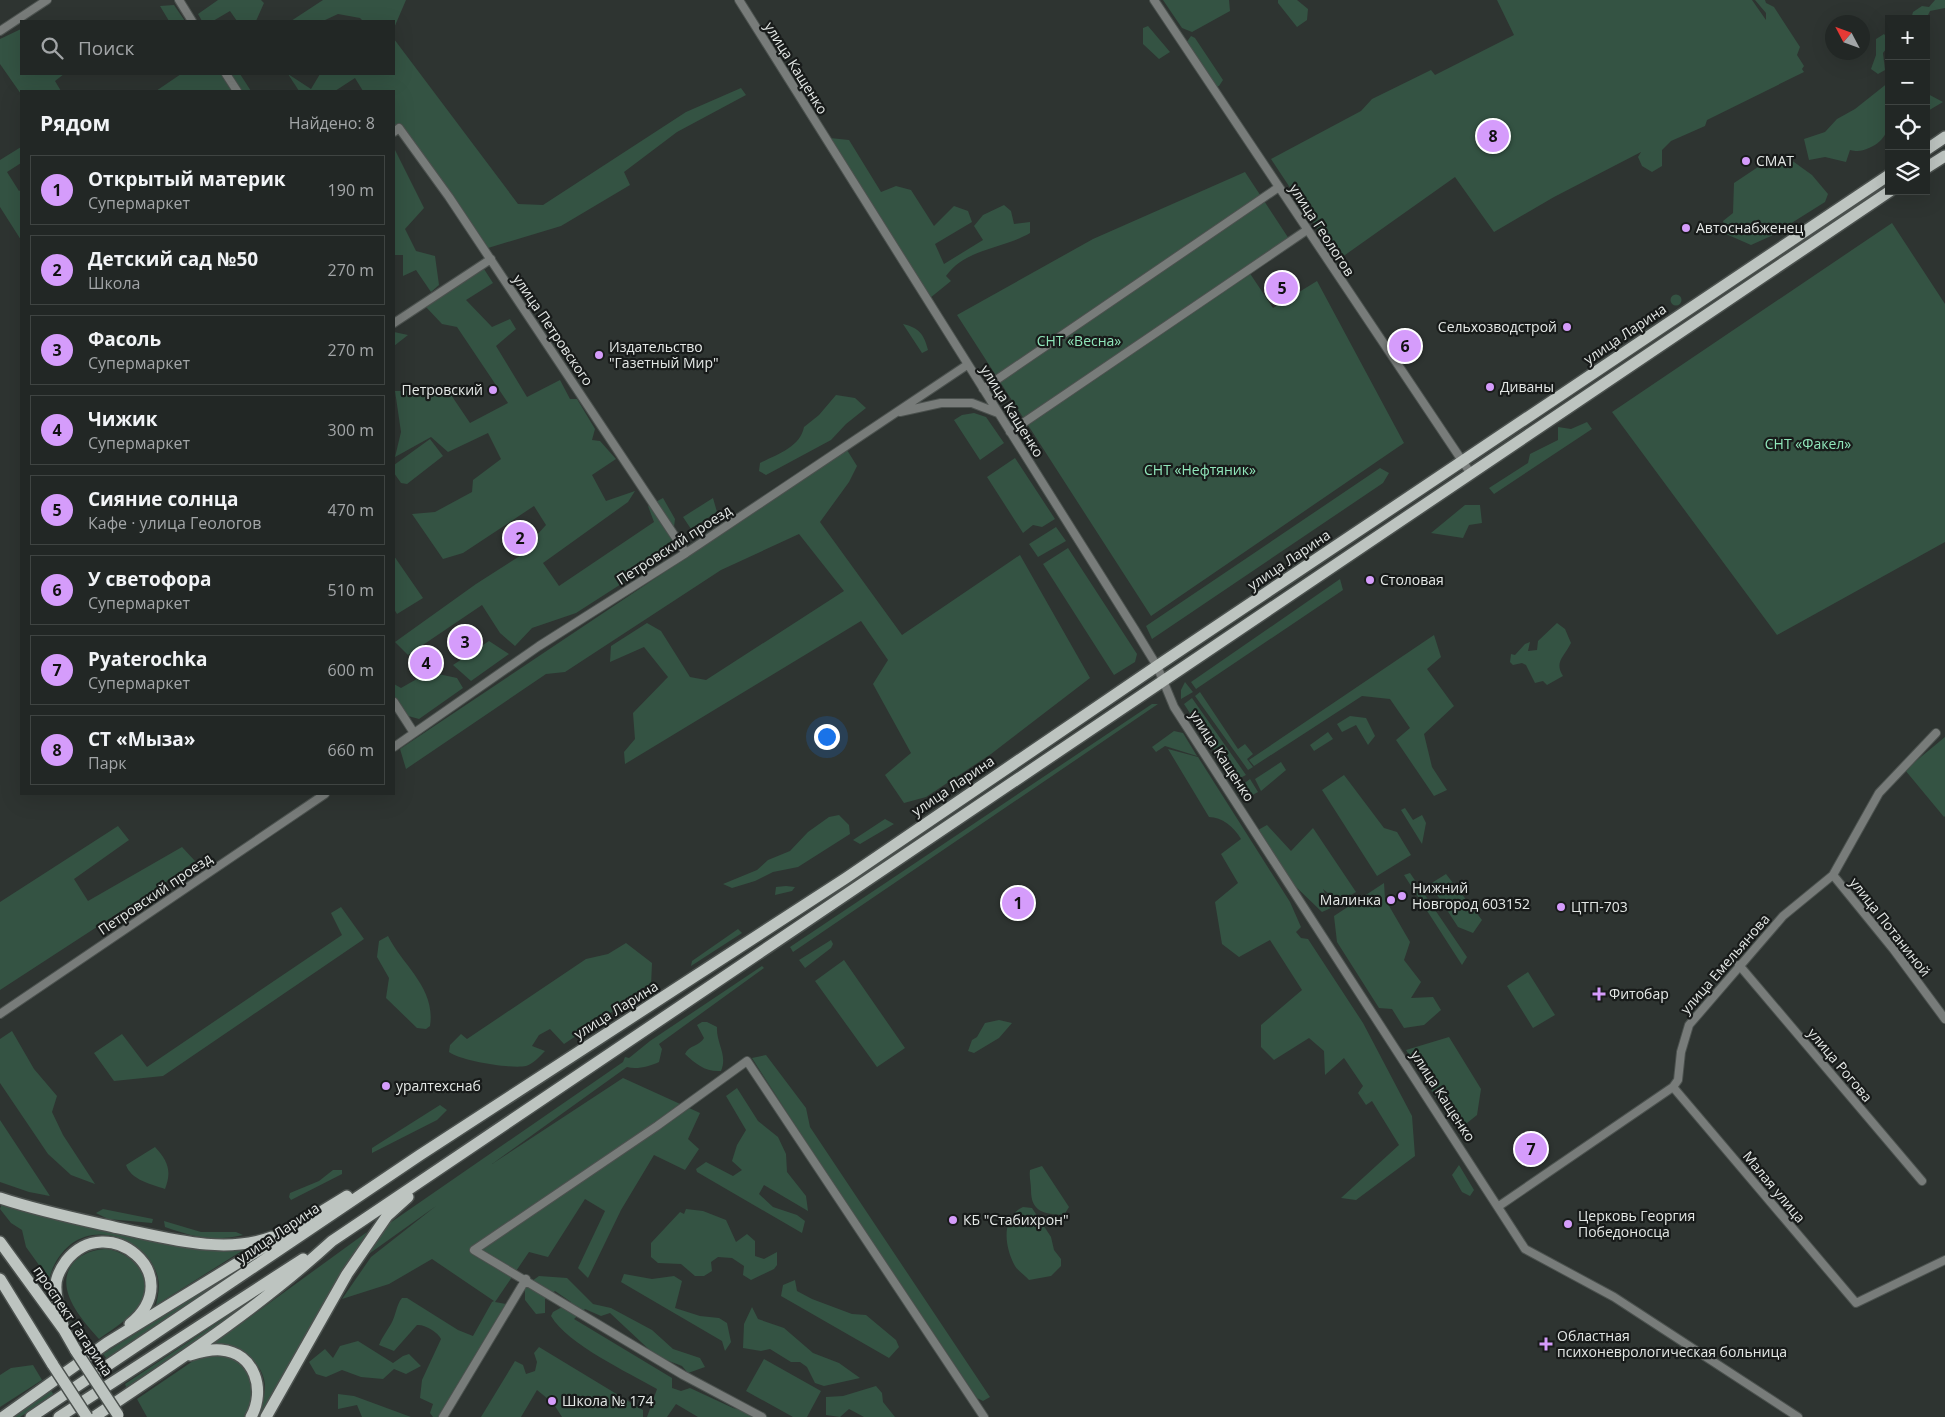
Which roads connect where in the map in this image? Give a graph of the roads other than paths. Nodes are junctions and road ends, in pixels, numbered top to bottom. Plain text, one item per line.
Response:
1 (48, 0) edge
2 (179, 0) edge
3 (738, 0) edge
4 (1154, 0) edge
5 (191, 20) edge
6 (0, 31) edge
7 (227, 75) edge
8 (236, 90) edge
9 (395, 131) edge
10 (1945, 137) edge
11 (1930, 147) edge
12 (1945, 156) edge
13 (1930, 165) edge
14 (1885, 178) edge
15 (1279, 187) junction
16 (1885, 194) edge
17 (1307, 230) junction
18 (491, 259) junction
19 (395, 322) edge
20 (967, 365) junction
21 (982, 389) junction
22 (896, 413) junction
23 (998, 413) junction
24 (1010, 432) junction
25 (1463, 462) junction
26 (1471, 474) junction
27 (686, 553) junction
28 (1157, 666) junction
29 (1164, 680) junction
30 (395, 704) edge
31 (414, 733) junction
32 (1936, 733) dead end
33 (395, 746) edge
34 (324, 795) edge
35 (1833, 874) junction
36 (1739, 965) junction
37 (0, 1014) edge
38 (1945, 1019) edge
39 (1673, 1087) junction
40 (420, 1155) junction
41 (444, 1167) junction
42 (1922, 1181) dead end
43 (0, 1198) edge
44 (1498, 1206) junction
45 (292, 1229) junction
46 (332, 1241) junction
47 (0, 1242) edge
48 (1945, 1260) edge
49 (0, 1279) edge
50 (526, 1279) junction
51 (64, 1330) junction
52 (107, 1343) junction
53 (184, 1357) junction
54 (119, 1416) edge
55 (3, 1417) edge
56 (31, 1417) edge
57 (59, 1417) edge
58 (87, 1417) edge
59 (94, 1417) edge
60 (250, 1417) edge
61 (266, 1417) edge
62 (443, 1417) edge
63 (762, 1417) edge
64 (984, 1417) edge
65 (1798, 1417) edge

1 - 6 street
2 - 5 street
3 - 20 street, улица Кащенко
4 - 15 street, улица Геологов
7 - 8 street
9 - 18 street, улица Петровского
10 - 11 main road
12 - 13 main road
14 - 25 main road, улица Ларина
15 - 17 street, улица Геологов
15 - 21 street
16 - 26 main road
17 - 24 street
17 - 25 street, улица Геологов
18 - 19 street
18 - 27 street, улица Петровского
20 - 21 street, улица Кащенко
20 - 22 street, Петровский проезд
21 - 23 street, улица Кащенко
22 - 23 street
22 - 27 street, Петровский проезд
23 - 24 street, улица Кащенко
24 - 28 street, улица Кащенко
25 - 26 street, улица Геологов
25 - 28 main road, улица Ларина
26 - 29 main road
27 - 31 street, Петровский проезд
28 - 29 street, улица Кащенко
28 - 40 main road, улица Ларина
29 - 41 main road
29 - 44 street, улица Кащенко
30 - 31 street
31 - 33 street, Петровский проезд
32 - 35 street, улица Емельянова
34 - 37 street, Петровский проезд
35 - 36 street, улица Емельянова
35 - 38 street, улица Потаниной
36 - 39 street, улица Емельянова
36 - 42 street, улица Рогова
39 - 44 street
39 - 48 street, Малая улица
40 - 45 main road
40 - 56 main road, улица Ларина
41 - 46 main road
41 - 61 main road
43 - 45 main road
44 - 65 street, улица Кащенко
45 - 52 main road
46 - 53 main road
46 - 57 main road
47 - 51 main road, проспект Гагарина
49 - 58 main road, bridge
50 - 62 street
50 - 63 street
50 - 64 street
51 - 52 main road
51 - 54 main road, проспект Гагарина, bridge
52 - 55 main road
53 - 59 main road
53 - 60 main road

